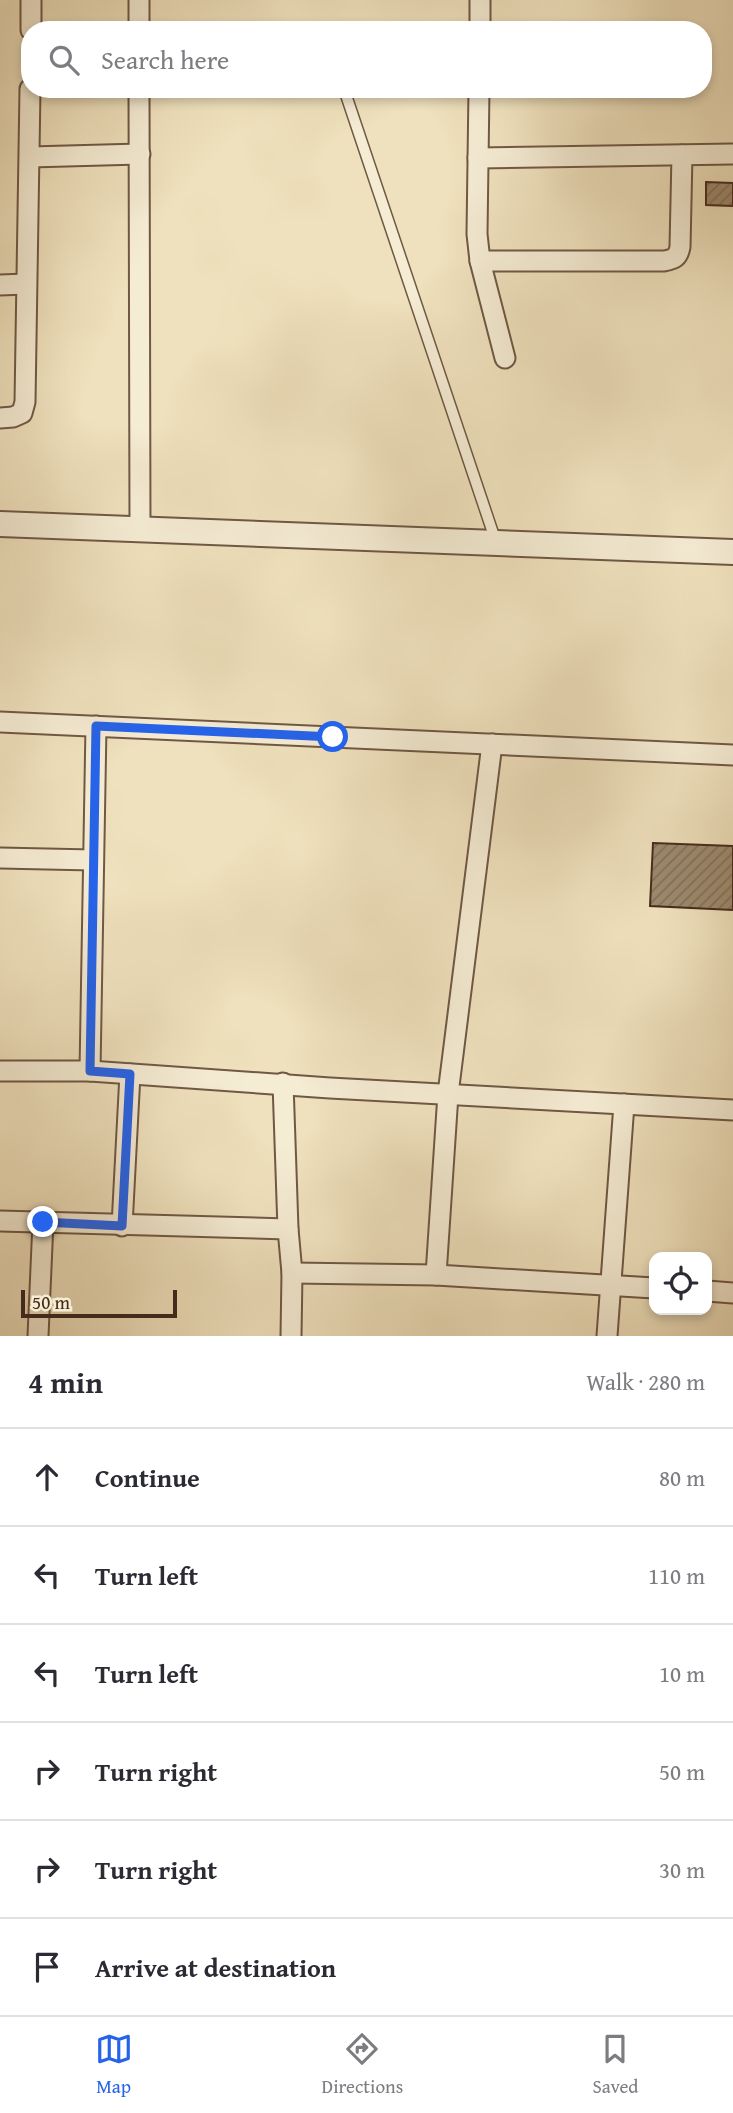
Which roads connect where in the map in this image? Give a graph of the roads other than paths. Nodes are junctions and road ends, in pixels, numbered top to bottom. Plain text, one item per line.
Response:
1 (31, 0) edge
2 (139, 0) edge
3 (480, 0) edge
4 (31, 21) edge
5 (139, 21) edge
6 (480, 21) edge
7 (30, 98) edge
8 (139, 98) edge
9 (347, 98) edge
10 (479, 98) edge
11 (140, 154) junction
12 (733, 154) edge
13 (682, 155) junction
14 (30, 157) junction
15 (478, 158) junction
16 (480, 261) junction
17 (0, 285) edge
18 (26, 285) junction
19 (505, 358) dead end
20 (0, 418) edge
21 (0, 524) edge
22 (140, 531) junction
23 (496, 543) junction
24 (733, 552) edge
25 (0, 722) edge
26 (96, 726) junction
27 (492, 744) junction
28 (733, 754) edge
29 (0, 858) edge
30 (93, 860) junction
31 (0, 1071) edge
32 (90, 1071) junction
33 (130, 1074) junction
34 (283, 1083) junction
35 (448, 1094) junction
36 (624, 1104) junction
37 (733, 1110) edge
38 (0, 1221) edge
39 (43, 1222) junction
40 (122, 1226) junction
41 (288, 1230) junction
42 (292, 1273) junction
43 (436, 1275) junction
44 (610, 1286) junction
45 (649, 1288) edge
46 (712, 1291) edge
47 (733, 1293) edge
48 (38, 1336) edge
49 (291, 1336) edge
50 (607, 1336) edge

1 - 4 street
2 - 5 street
3 - 6 street
7 - 14 street
8 - 11 street
9 - 23 lane
10 - 15 street
11 - 14 street
11 - 22 street
12 - 13 street
13 - 15 street
13 - 16 street
14 - 18 street
15 - 16 street
16 - 19 street
17 - 18 street
18 - 20 street
21 - 22 street
22 - 23 street
23 - 24 street
25 - 26 street
26 - 27 street
26 - 30 street
27 - 28 street
27 - 35 street
29 - 30 street
30 - 32 street
31 - 32 street
32 - 33 street
33 - 34 street
33 - 40 street
34 - 35 street
34 - 41 street
35 - 36 street
35 - 43 street
36 - 37 street
36 - 44 street
38 - 39 street
39 - 40 street
39 - 48 street
40 - 41 street
41 - 42 street
42 - 43 street
42 - 49 street
43 - 44 street
44 - 45 street
44 - 50 street
46 - 47 street

